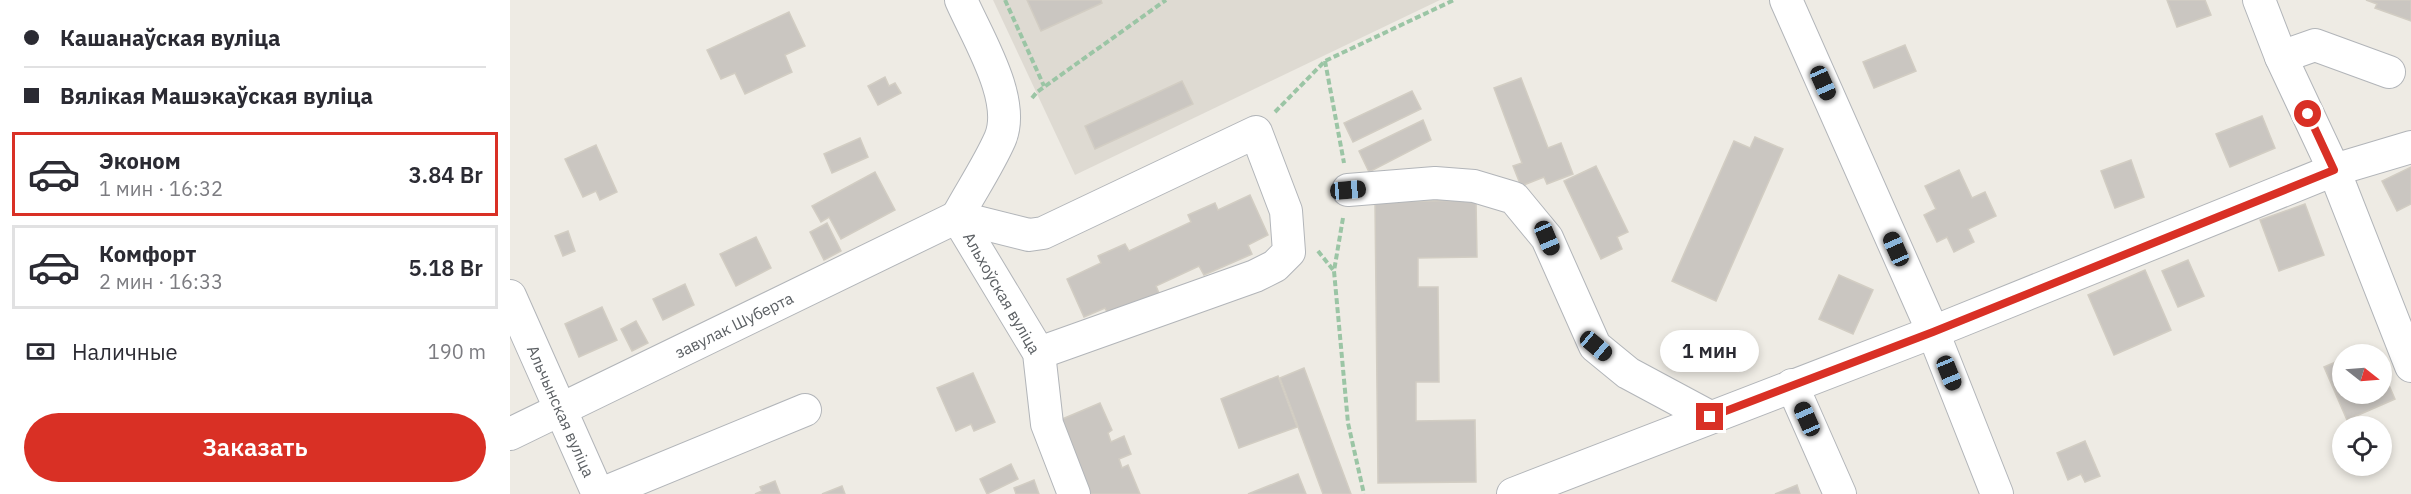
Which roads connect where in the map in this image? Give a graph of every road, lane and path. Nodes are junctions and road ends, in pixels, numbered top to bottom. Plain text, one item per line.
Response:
1 (961, 0) edge
2 (1005, 0) edge
3 (1166, 0) edge
4 (1454, 0) edge
5 (1786, 0) edge
6 (2259, 0) edge
7 (2281, 57) junction
8 (1325, 61) junction
9 (2389, 72) dead end
10 (1044, 86) junction
11 (1030, 101) dead end
12 (1256, 132) junction
13 (2411, 147) edge
14 (2334, 170) junction
15 (1348, 190) junction
16 (957, 217) junction
17 (510, 296) edge
18 (1933, 332) junction
19 (1040, 353) junction
20 (2411, 366) edge
21 (1792, 385) junction
22 (560, 410) junction
23 (805, 410) dead end
24 (1710, 417) junction
25 (510, 434) edge
26 (600, 494) edge
27 (1074, 494) edge
28 (1364, 494) edge
29 (1513, 494) edge
30 (1840, 494) edge
31 (1997, 494) edge

1 - 16 street, Альхоўская вуліца
2 - 10 path
3 - 10 path
4 - 8 path
5 - 18 street
6 - 7 street
7 - 9 street
7 - 14 street
8 - 12 path
8 - 15 path
10 - 11 path
12 - 16 street
12 - 19 street
13 - 14 street
14 - 18 street
14 - 20 street
15 - 24 street
15 - 28 path
16 - 19 street, Альхоўская вуліца
16 - 22 street, завулак Шуберта
17 - 22 street, Альчынская вуліца
18 - 21 street
18 - 31 street
19 - 27 street, Альхоўская вуліца
21 - 24 street
21 - 30 street
22 - 25 street, завулак Шуберта
22 - 26 street, Альчынская вуліца
23 - 26 street
24 - 29 street

